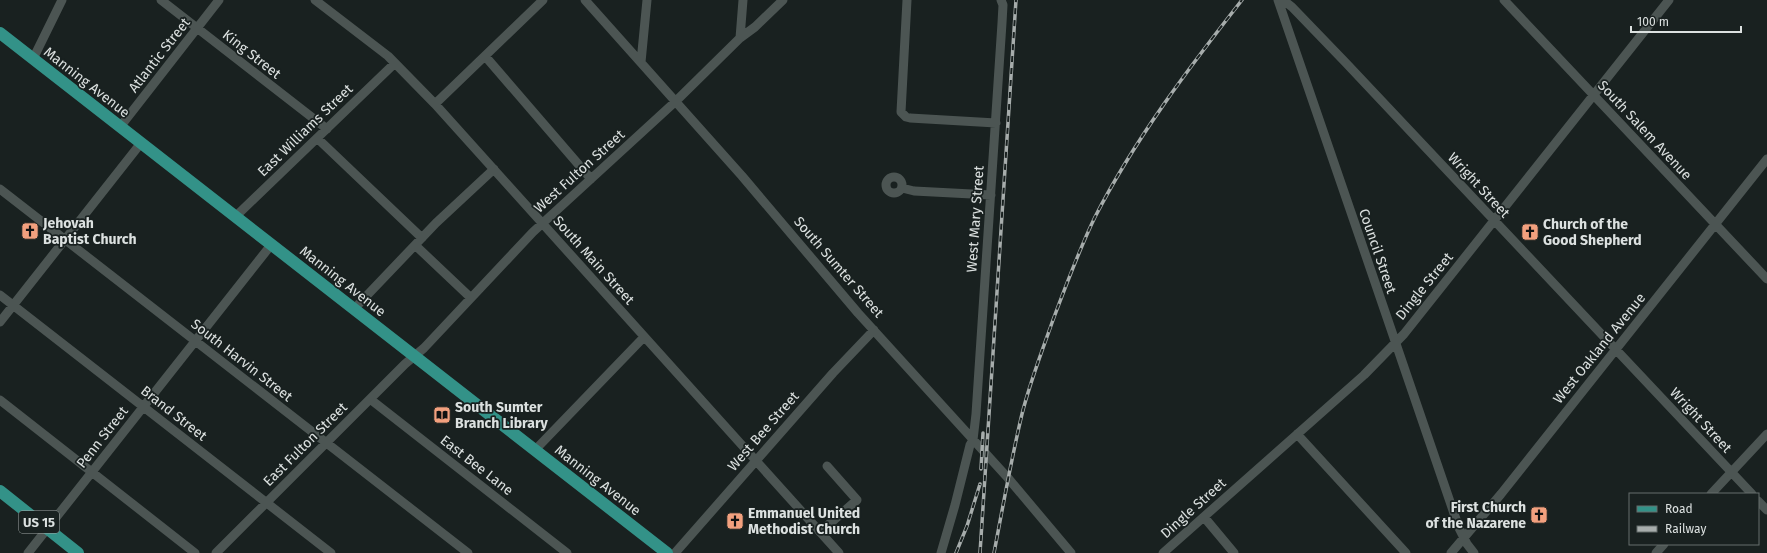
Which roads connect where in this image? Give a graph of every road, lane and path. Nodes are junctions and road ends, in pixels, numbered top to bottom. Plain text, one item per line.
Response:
1 (62, 0) edge
2 (161, 0) edge
3 (219, 0) edge
4 (315, 0) edge
5 (543, 0) edge
6 (585, 0) edge
7 (647, 0) edge
8 (743, 0) edge
9 (783, 0) edge
10 (907, 0) edge
11 (1001, 0) edge
12 (1278, 0) edge
13 (1283, 0) edge
14 (1669, 0) edge
15 (1506, 1) edge
16 (197, 28) junction
17 (0, 32) edge
18 (740, 38) junction
19 (485, 56) junction
20 (33, 59) junction
21 (641, 62) junction
22 (395, 63) junction
23 (1593, 95) junction
24 (676, 101) junction
25 (435, 104) junction
26 (996, 123) junction
27 (120, 127) junction
28 (327, 129) junction
29 (317, 138) junction
30 (140, 143) junction
31 (1767, 159) edge
32 (494, 169) junction
33 (591, 179) junction
34 (902, 188) dead end
35 (0, 189) edge
36 (991, 195) junction
37 (235, 217) junction
38 (1493, 221) junction
39 (542, 224) junction
40 (1715, 224) junction
41 (422, 238) junction
42 (65, 239) junction
43 (271, 245) junction
44 (415, 245) junction
45 (1767, 280) edge
46 (0, 295) edge
47 (471, 298) junction
48 (13, 305) junction
49 (354, 309) junction
50 (0, 322) edge
51 (874, 330) junction
52 (644, 337) junction
53 (195, 341) junction
54 (1397, 342) junction
55 (1616, 350) junction
56 (414, 356) junction
57 (370, 399) junction
58 (0, 400) edge
59 (144, 407) junction
60 (1297, 434) junction
61 (1767, 434) edge
62 (973, 440) junction
63 (326, 443) junction
64 (535, 450) junction
65 (756, 461) junction
66 (827, 466) dead end
67 (92, 472) junction
68 (1731, 472) junction
69 (0, 491) edge
70 (1712, 493) edge
71 (1751, 493) edge
72 (267, 502) junction
73 (1759, 502) edge
74 (1767, 510) edge
75 (1204, 517) junction
76 (48, 529) junction
77 (820, 532) junction
78 (1464, 539) junction
79 (1663, 545) edge
80 (28, 553) edge
81 (78, 553) edge
82 (195, 553) edge
83 (216, 553) edge
84 (331, 553) edge
85 (468, 553) edge
86 (567, 553) edge
87 (667, 553) edge
88 (675, 553) edge
89 (839, 553) edge
90 (941, 553) edge
91 (1071, 553) edge
92 (1163, 553) edge
93 (1234, 553) edge
94 (1406, 553) edge
95 (1451, 553) edge
96 (1474, 553) edge
97 (1656, 553) edge

1 - 20 street
2 - 16 street, King Street
3 - 16 street, Atlantic Street
4 - 22 street, South Main Street
5 - 19 street
6 - 21 street, South Sumter Street
7 - 21 street
8 - 18 street
9 - 18 street, West Fulton Street
10 - 26 street
11 - 26 street, West Mary Street
12 - 54 street, Council Street
13 - 38 street, Wright Street
14 - 23 street, Dingle Street
15 - 23 street, South Salem Avenue
16 - 27 street, Atlantic Street
16 - 28 street, King Street
17 - 20 main road, Manning Avenue
18 - 24 street, West Fulton Street
19 - 25 street
19 - 33 street
20 - 27 main road, Manning Avenue
21 - 24 street, South Sumter Street
22 - 25 street, South Main Street
22 - 28 street, East Williams Street
23 - 38 street, Dingle Street
23 - 40 street, South Salem Avenue
24 - 33 street, West Fulton Street
24 - 51 street, South Sumter Street
25 - 32 street, South Main Street
26 - 36 street, West Mary Street
27 - 30 main road, Manning Avenue
28 - 29 street, East Williams Street
29 - 37 street, East Williams Street
29 - 41 street
30 - 37 main road, Manning Avenue
30 - 42 street
31 - 40 street, West Oakland Avenue
32 - 39 street, South Main Street
32 - 41 street
33 - 39 street, West Fulton Street
34 - 36 street
35 - 42 street, South Harvin Street
36 - 62 street, West Mary Street
37 - 43 main road, Manning Avenue
38 - 54 street, Dingle Street
38 - 55 street, Wright Street
39 - 47 street, West Fulton Street
39 - 52 street, South Main Street
40 - 45 street, South Salem Avenue
40 - 55 street, West Oakland Avenue
41 - 44 street
42 - 48 street
42 - 53 street, South Harvin Street
43 - 49 main road, Manning Avenue
43 - 53 street, Penn Street
44 - 47 street
44 - 49 street
46 - 48 street, Brand Street
47 - 56 street, West Fulton Street
48 - 50 street
48 - 59 street, Brand Street
49 - 56 main road, Manning Avenue
51 - 62 street, South Sumter Street
51 - 65 street, West Bee Street
52 - 64 street
52 - 65 street, South Main Street
53 - 59 street, Penn Street
53 - 63 street, South Harvin Street
54 - 60 street, Dingle Street
54 - 78 street, Council Street
55 - 68 street, Wright Street
55 - 78 street, West Oakland Avenue
56 - 57 street, East Fulton Street
56 - 64 main road, Manning Avenue
57 - 63 street, East Fulton Street
57 - 86 street, East Bee Lane
58 - 67 street
59 - 67 street, Penn Street
59 - 72 street, Brand Street
60 - 75 street, Dingle Street
60 - 94 street
61 - 68 street
62 - 90 street, West Mary Street
62 - 91 street, South Sumter Street
63 - 72 street, East Fulton Street
63 - 85 street, South Harvin Street
64 - 87 main road, Manning Avenue
65 - 77 street, South Main Street
65 - 88 street, West Bee Street
66 - 77 street
67 - 76 street, Penn Street
67 - 82 street
68 - 70 street
68 - 71 street, Wright Street
69 - 76 main road, US 15
72 - 83 street, East Fulton Street
72 - 84 street, Brand Street
73 - 74 street
75 - 92 street, Dingle Street
75 - 93 street
76 - 80 street, Penn Street
76 - 81 main road, US 15
77 - 89 street, South Main Street
78 - 95 street, West Oakland Avenue
78 - 96 street, Council Street
79 - 97 street

